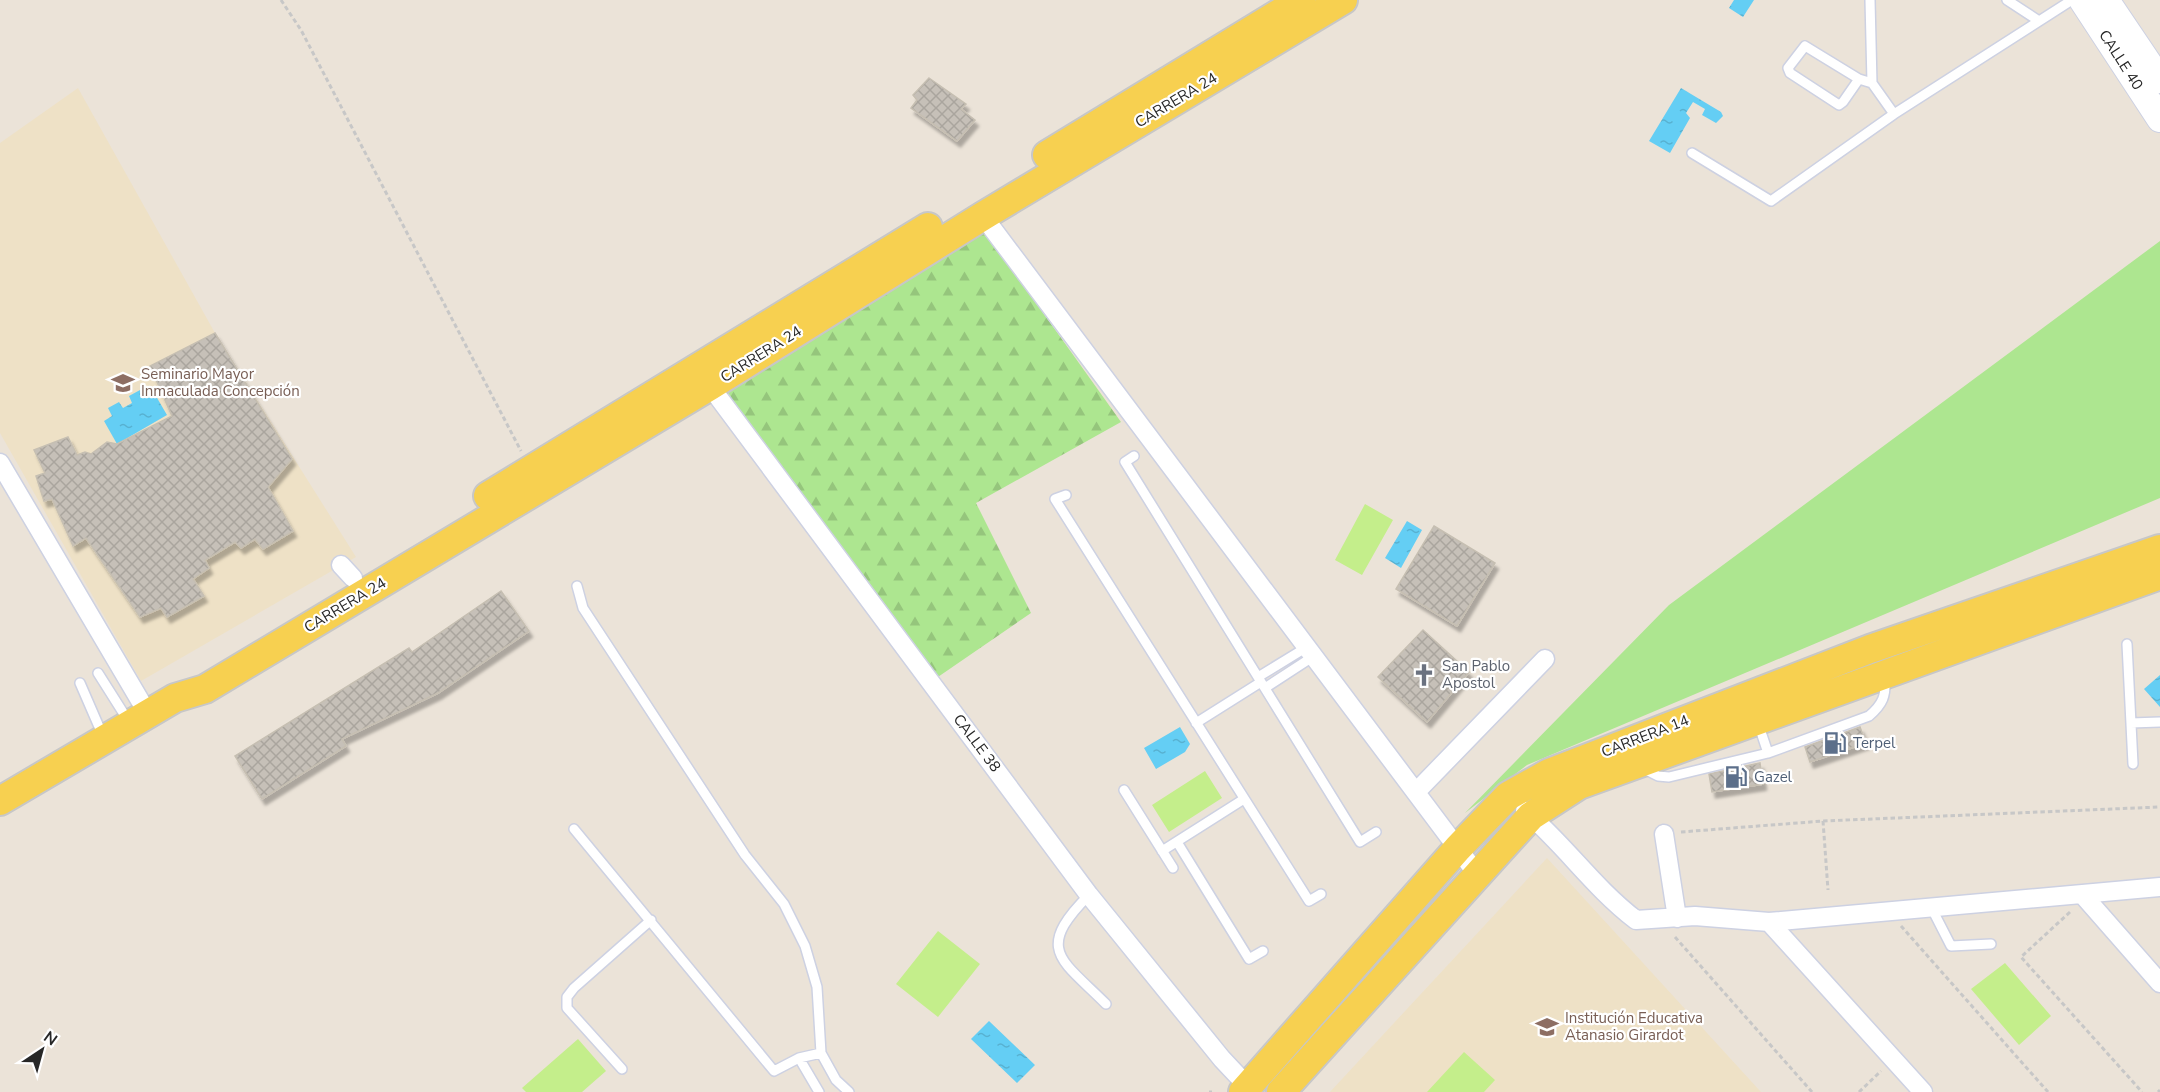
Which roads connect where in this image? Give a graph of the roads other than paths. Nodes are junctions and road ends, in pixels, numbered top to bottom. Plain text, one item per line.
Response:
1 (1301, 0) edge
2 (1342, 0) edge
3 (1870, 0) edge
4 (2007, 0) edge
5 (2072, 0) edge
6 (2082, 0) edge
7 (2106, 0) edge
8 (2039, 21) junction
9 (1859, 79) junction
10 (2160, 80) edge
11 (1872, 83) junction
12 (1894, 114) junction
13 (2160, 119) edge
14 (1692, 153) dead end
15 (977, 209) junction
16 (710, 386) junction
17 (1134, 456) dead end
18 (0, 463) edge
19 (1066, 495) dead end
20 (2160, 549) edge
21 (2160, 575) edge
22 (353, 579) junction
23 (577, 586) dead end
24 (2127, 644) dead end
25 (1310, 651) junction
26 (1545, 659) dead end
27 (1877, 661) junction
28 (98, 673) dead end
29 (1261, 682) junction
30 (80, 683) dead end
31 (139, 719) junction
32 (1757, 720) junction
33 (2160, 722) edge
34 (1196, 723) junction
35 (2131, 723) junction
36 (105, 740) junction
37 (1768, 753) junction
38 (1636, 764) junction
39 (2133, 764) dead end
40 (1124, 790) dead end
41 (1416, 792) junction
42 (1508, 796) junction
43 (1244, 799) junction
44 (0, 801) edge
45 (1531, 816) junction
46 (574, 829) dead end
47 (1376, 832) dead end
48 (1664, 834) road end
49 (1177, 842) junction
50 (1458, 848) junction
51 (1162, 851) junction
52 (1173, 868) dead end
53 (1477, 874) junction
54 (2160, 887) edge
55 (1321, 894) dead end
56 (1089, 896) junction
57 (2079, 900) junction
58 (1931, 907) junction
59 (1677, 918) junction
60 (651, 920) junction
61 (1769, 922) junction
62 (1991, 944) dead end
63 (1263, 951) dead end
64 (2160, 983) edge
65 (1106, 1004) dead end
66 (1304, 1046) junction
67 (821, 1053) junction
68 (799, 1058) junction
69 (621, 1069) dead end
70 (1248, 1090) edge
71 (819, 1092) edge
72 (849, 1092) edge
73 (1281, 1092) edge
74 (1923, 1092) edge

1 - 15 main road, CARRERA 24
2 - 15 main road, CARRERA 24
3 - 11 lane
4 - 8 lane
5 - 8 lane
6 - 13 main road, CALLE 40
7 - 10 main road, CALLE 40
8 - 12 lane
9 - 9 lane
9 - 11 lane
11 - 12 lane
12 - 14 lane
15 - 16 main road, CARRERA 24
15 - 22 main road, CARRERA 24
15 - 25 street
16 - 22 main road, CARRERA 24
16 - 56 street, CALLE 38
17 - 29 lane
18 - 31 street
19 - 34 lane
20 - 27 main road, CARRERA 14
21 - 27 main road, CARRERA 14
22 - 31 main road, CARRERA 24
23 - 67 lane
24 - 35 lane
25 - 29 lane
25 - 41 street
26 - 41 street
27 - 32 main road, CARRERA 14
27 - 37 lane
27 - 42 main road, CARRERA 14
28 - 31 lane
29 - 34 lane
29 - 47 lane
30 - 36 lane
31 - 36 main road, CARRERA 24
32 - 37 lane
32 - 38 main road, CARRERA 14
33 - 35 lane
34 - 43 lane
35 - 39 lane
36 - 44 main road, CARRERA 24
37 - 38 lane
38 - 45 main road, CARRERA 14
40 - 51 lane
41 - 50 street
42 - 45 street
42 - 50 main road, CARRERA 14
43 - 49 lane
43 - 55 lane
45 - 53 main road, CARRERA 14
45 - 59 street
46 - 60 lane
48 - 59 street
49 - 51 lane
49 - 63 lane
50 - 53 street
50 - 66 main road, CARRERA 14
51 - 52 lane
53 - 66 main road, CARRERA 14
54 - 57 street
56 - 65 lane
56 - 70 street, CALLE 38
57 - 58 street
57 - 64 street
58 - 61 street
58 - 62 lane
59 - 61 street
60 - 68 lane
60 - 69 lane
61 - 74 street
66 - 70 main road, CARRERA 14
66 - 73 main road, CARRERA 14
67 - 68 lane
67 - 72 lane
68 - 71 lane

